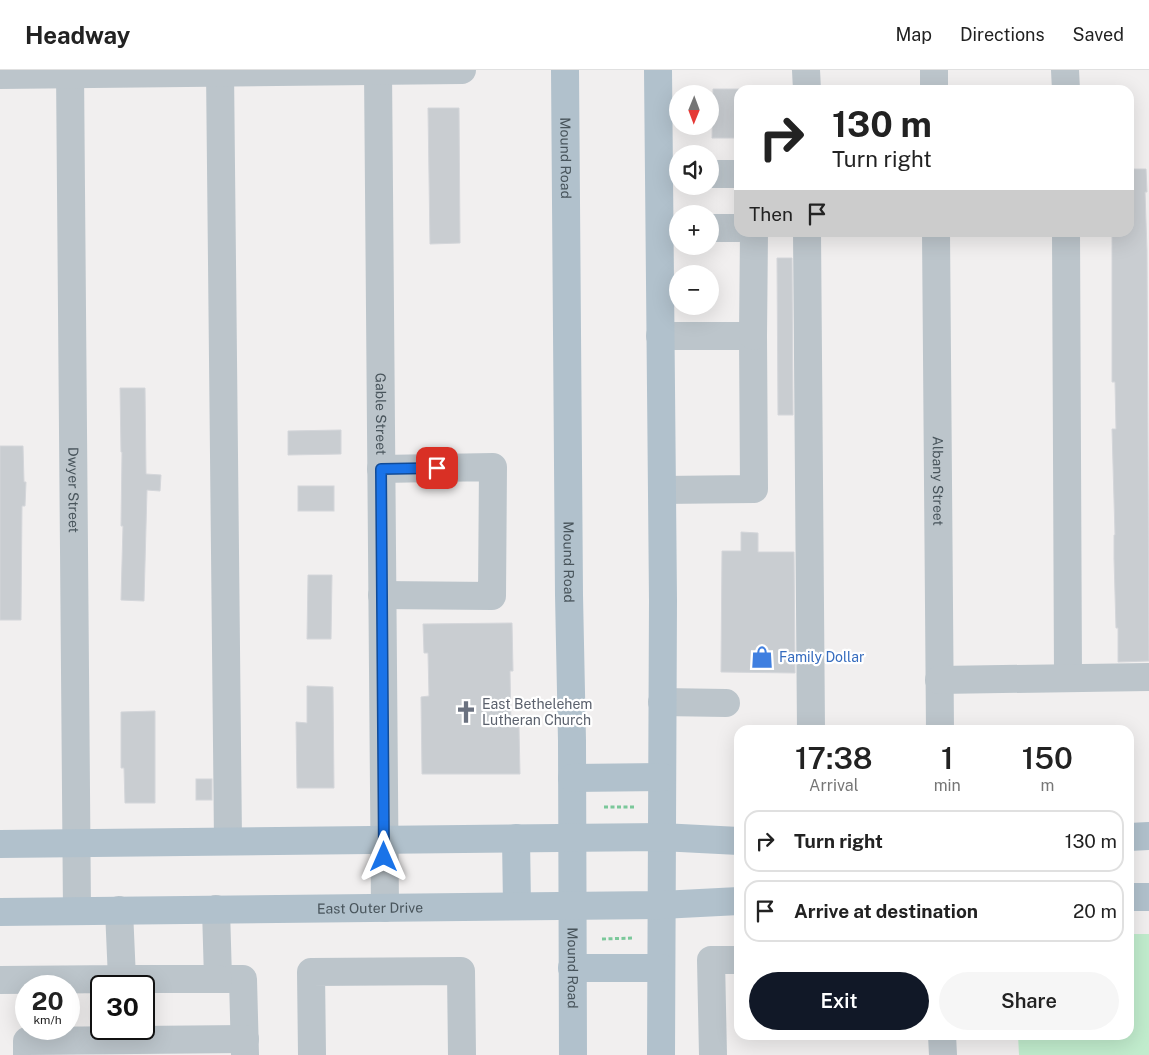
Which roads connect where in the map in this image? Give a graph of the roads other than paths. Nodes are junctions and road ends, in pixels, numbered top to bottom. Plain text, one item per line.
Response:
1 (378, 70) edge
2 (462, 70) edge
3 (565, 70) edge
4 (658, 70) edge
5 (806, 70) edge
6 (934, 70) edge
7 (1065, 70) edge
8 (220, 71) edge
9 (70, 72) edge
10 (0, 75) edge
11 (806, 85) edge
12 (934, 85) edge
13 (1066, 85) edge
14 (668, 174) edge
15 (719, 174) edge
16 (734, 174) edge
17 (719, 228) edge
18 (734, 228) edge
19 (668, 229) edge
20 (754, 237) edge
21 (807, 237) edge
22 (936, 237) edge
23 (1066, 237) edge
24 (660, 336) junction
25 (753, 336) junction
26 (381, 469) junction
27 (662, 490) junction
28 (382, 596) junction
29 (1149, 677) edge
30 (1068, 678) junction
31 (939, 680) junction
32 (662, 702) junction
33 (726, 703) dead end
34 (807, 713) edge
35 (940, 725) edge
36 (662, 777) junction
37 (572, 778) junction
38 (1134, 836) edge
39 (1149, 836) edge
40 (662, 837) junction
41 (516, 838) junction
42 (572, 838) junction
43 (384, 840) junction
44 (228, 841) junction
45 (734, 841) edge
46 (77, 843) junction
47 (0, 844) edge
48 (1134, 897) edge
49 (1149, 897) edge
50 (734, 901) edge
51 (661, 905) junction
52 (517, 906) junction
53 (572, 906) junction
54 (385, 908) junction
55 (216, 909) junction
56 (120, 910) junction
57 (77, 911) junction
58 (0, 912) edge
59 (734, 960) edge
60 (572, 968) junction
61 (661, 968) junction
62 (122, 975) edge
63 (218, 979) junction
64 (0, 980) edge
65 (90, 980) edge
66 (155, 980) edge
67 (942, 1040) edge
68 (81, 1047) edge
69 (137, 1047) edge
70 (195, 1047) edge
71 (245, 1047) edge
72 (27, 1055) edge
73 (312, 1055) edge
74 (462, 1055) edge
75 (573, 1055) edge
76 (661, 1055) edge
77 (713, 1055) edge
78 (943, 1055) edge

1 - 2 street
1 - 8 street
1 - 26 street, Gable Street
3 - 37 main road, Mound Road
4 - 14 main road
5 - 11 street
6 - 12 street
7 - 13 street
8 - 9 street
8 - 44 street
9 - 10 street
9 - 46 street, Dwyer Street
14 - 19 main road
15 - 16 street
17 - 18 street
19 - 24 main road
20 - 25 street
21 - 34 street
22 - 31 street, Albany Street
23 - 30 street
24 - 25 street
24 - 27 main road
25 - 27 street
26 - 28 street, Gable Street
26 - 28 street
27 - 32 main road
28 - 43 street, Gable Street
29 - 30 street
30 - 31 street
31 - 35 street, Albany Street
32 - 33 street
32 - 36 main road
36 - 37 main road
36 - 40 main road
37 - 42 main road, Mound Road
38 - 39 main road
40 - 42 main road
40 - 45 main road
40 - 51 main road
41 - 42 main road
41 - 43 main road
41 - 52 main road
42 - 53 main road, Mound Road
43 - 44 main road
43 - 54 street, Gable Street
44 - 46 main road
46 - 47 main road
46 - 57 street, Dwyer Street
48 - 49 main road
50 - 51 main road, East Outer Drive
51 - 53 main road, East Outer Drive
51 - 61 main road
52 - 53 main road, East Outer Drive
52 - 54 main road, East Outer Drive
53 - 60 main road, Mound Road
54 - 55 main road, East Outer Drive
55 - 56 main road, East Outer Drive
55 - 63 street
56 - 57 main road, East Outer Drive
56 - 62 street
57 - 58 main road, East Outer Drive
59 - 77 street
60 - 61 main road
60 - 75 main road, Mound Road
61 - 76 main road
63 - 66 street
63 - 71 street
64 - 65 street
67 - 78 street
68 - 69 street
68 - 72 street
69 - 70 street
70 - 71 street
73 - 74 street

